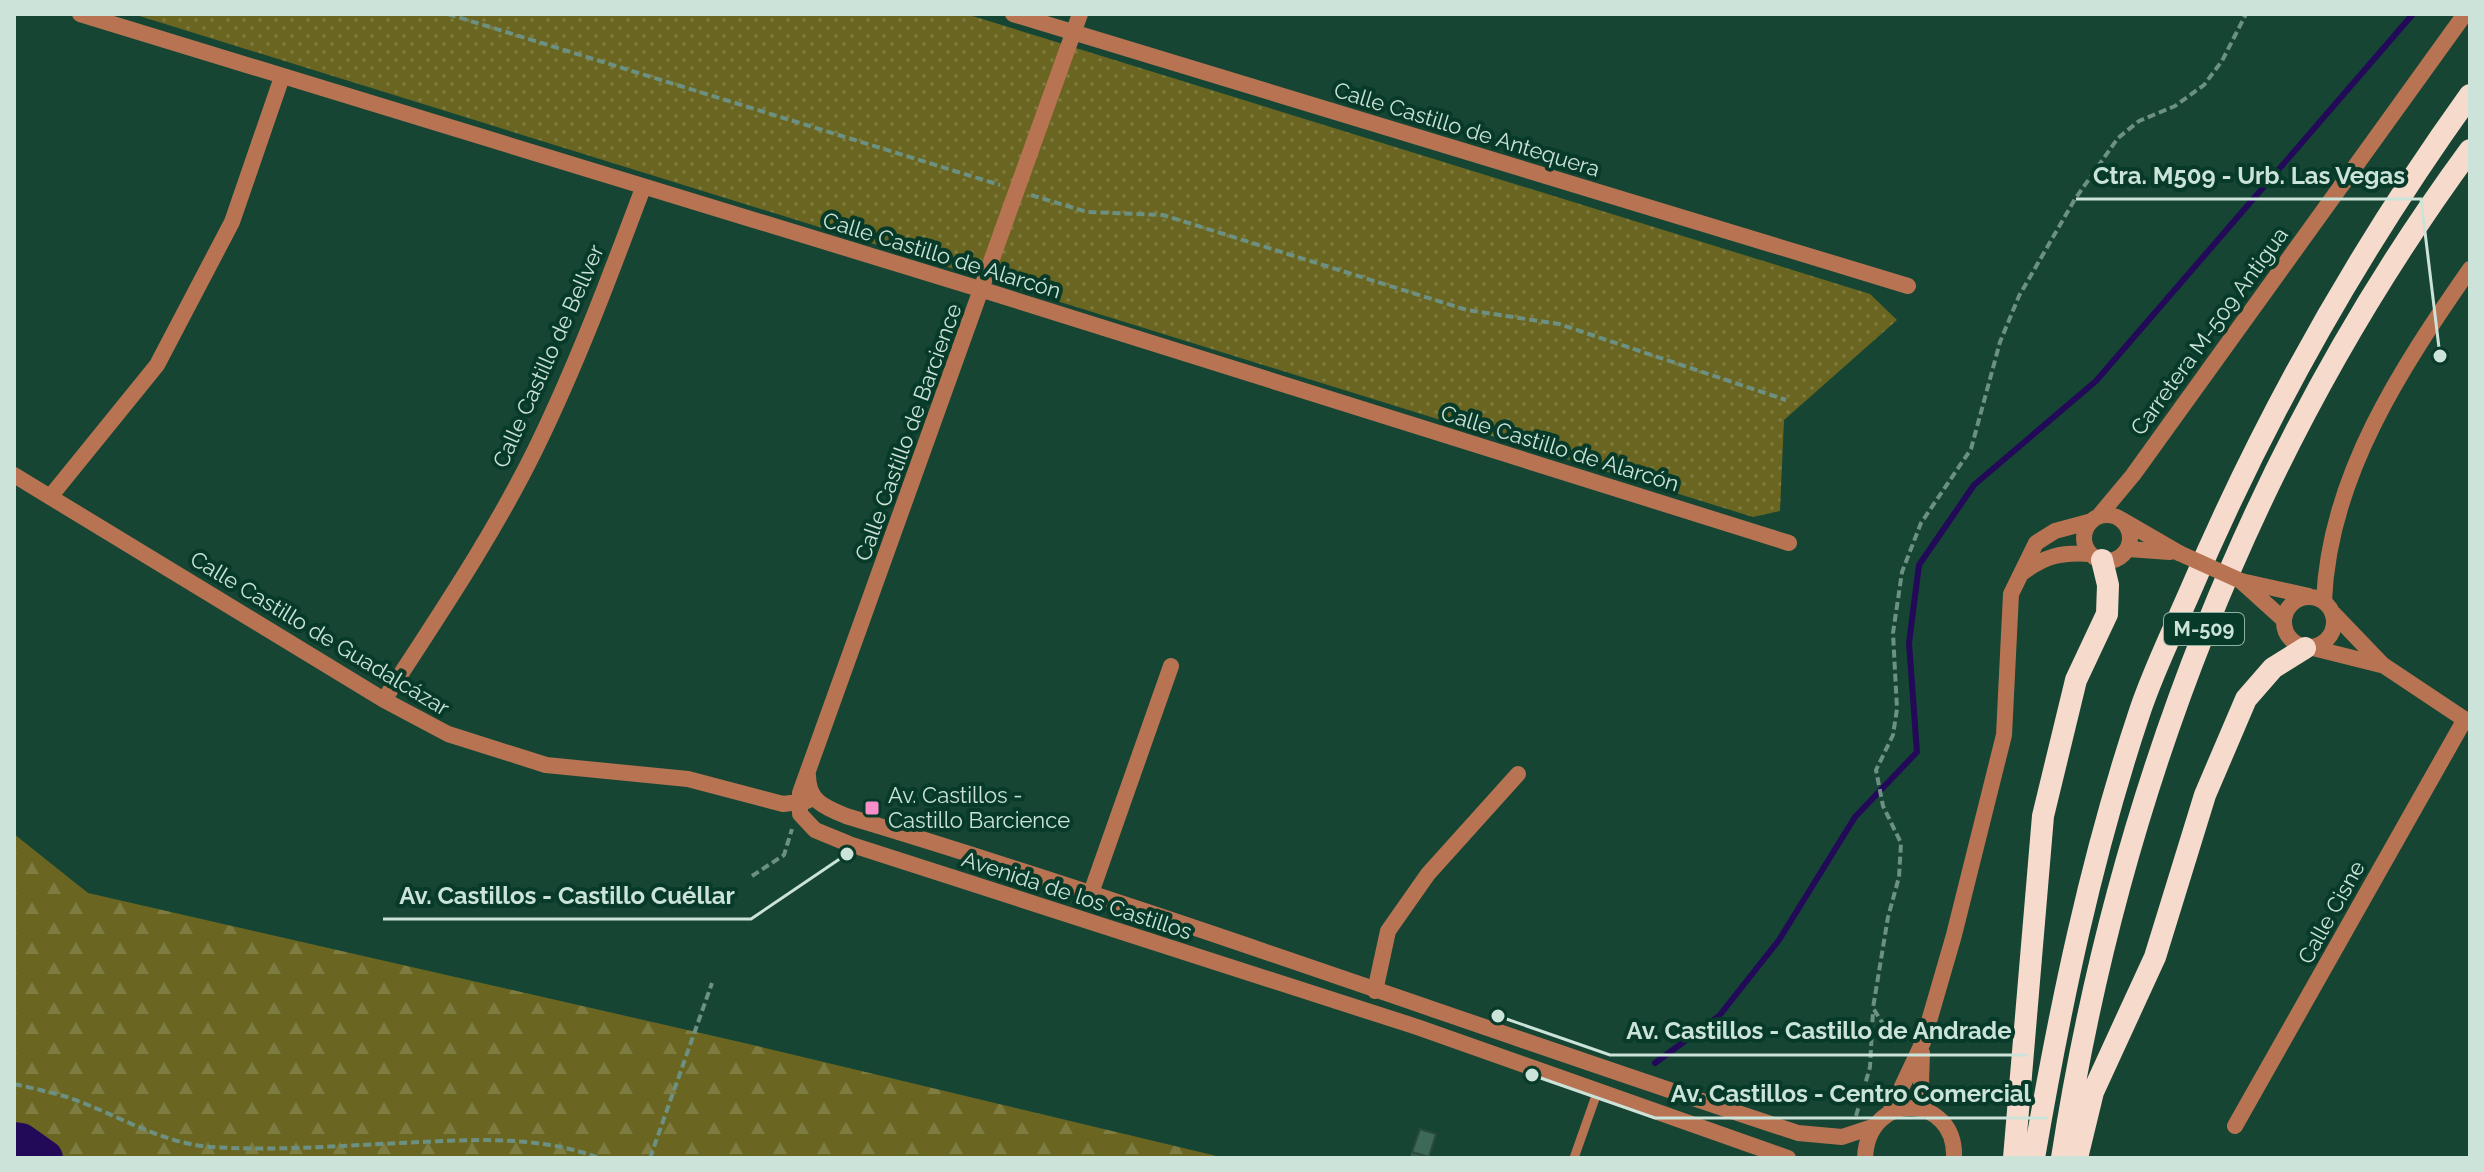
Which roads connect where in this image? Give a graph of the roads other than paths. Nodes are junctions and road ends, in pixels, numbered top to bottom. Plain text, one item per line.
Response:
1 (80, 14) edge
2 (1013, 14) edge
3 (1080, 14) edge
4 (2465, 14) edge
5 (1073, 33) junction
6 (282, 77) junction
7 (2470, 95) edge
8 (2470, 150) edge
9 (643, 188) junction
10 (2470, 269) edge
11 (1908, 286) dead end
12 (983, 290) junction
13 (14, 475) edge
14 (50, 497) junction
15 (2095, 519) junction
16 (2122, 520) junction
17 (1789, 543) dead end
18 (2128, 549) junction
19 (2179, 553) junction
20 (2096, 557) junction
21 (2017, 576) junction
22 (2241, 581) junction
23 (2322, 603) junction
24 (2284, 620) junction
25 (2309, 648) junction
26 (2383, 665) junction
27 (1171, 666) dead end
28 (384, 700) junction
29 (2468, 721) edge
30 (1518, 774) dead end
31 (805, 800) junction
32 (1091, 893) junction
33 (1375, 991) junction
34 (1923, 1042) junction
35 (1598, 1090) junction
36 (1927, 1111) junction
37 (1890, 1112) junction
38 (2235, 1126) dead end
39 (1872, 1127) junction
40 (1574, 1158) edge
41 (1788, 1158) edge
42 (1865, 1158) edge
43 (1954, 1158) edge
44 (2014, 1158) edge
45 (2034, 1158) edge
46 (2062, 1158) edge
47 (2077, 1158) edge

1 - 6 street, Calle Castillo de Alarcón
2 - 5 street, Calle Castillo de Antequera
3 - 5 street, Calle Castillo de Barcience
4 - 15 street, Carretera M-509 Antigua
5 - 11 street, Calle Castillo de Antequera
5 - 12 street, Calle Castillo de Barcience
6 - 9 street, Calle Castillo de Alarcón
6 - 14 street
7 - 45 highway, M-509
8 - 46 highway, M-509
9 - 12 street, Calle Castillo de Alarcón
9 - 28 street, Calle Castillo de Bellver
10 - 23 street
12 - 17 street, Calle Castillo de Alarcón
12 - 31 street, Calle Castillo de Barcience
13 - 14 street, Calle Castillo de Guadalcázar
14 - 28 street, Calle Castillo de Guadalcázar
15 - 16 street
15 - 20 street
15 - 21 street
16 - 18 street
16 - 19 street
18 - 19 street
18 - 20 street
19 - 22 street, bridge
20 - 21 street
20 - 44 highway
21 - 34 street
22 - 23 street
22 - 24 street
23 - 24 street
23 - 25 street
23 - 26 street
24 - 25 street
25 - 26 street
25 - 47 highway
26 - 29 street
27 - 32 street
28 - 31 street, Calle Castillo de Guadalcázar
29 - 38 street, Calle Cisne
30 - 33 street
31 - 32 street, Avenida de los Castillos
31 - 35 street, Avenida de los Castillos
32 - 33 street, Avenida de los Castillos
33 - 39 street, Avenida de los Castillos
34 - 36 street
34 - 37 street
35 - 40 lane
35 - 41 street, Avenida de los Castillos
36 - 37 street
36 - 43 street
37 - 39 street
39 - 42 street

